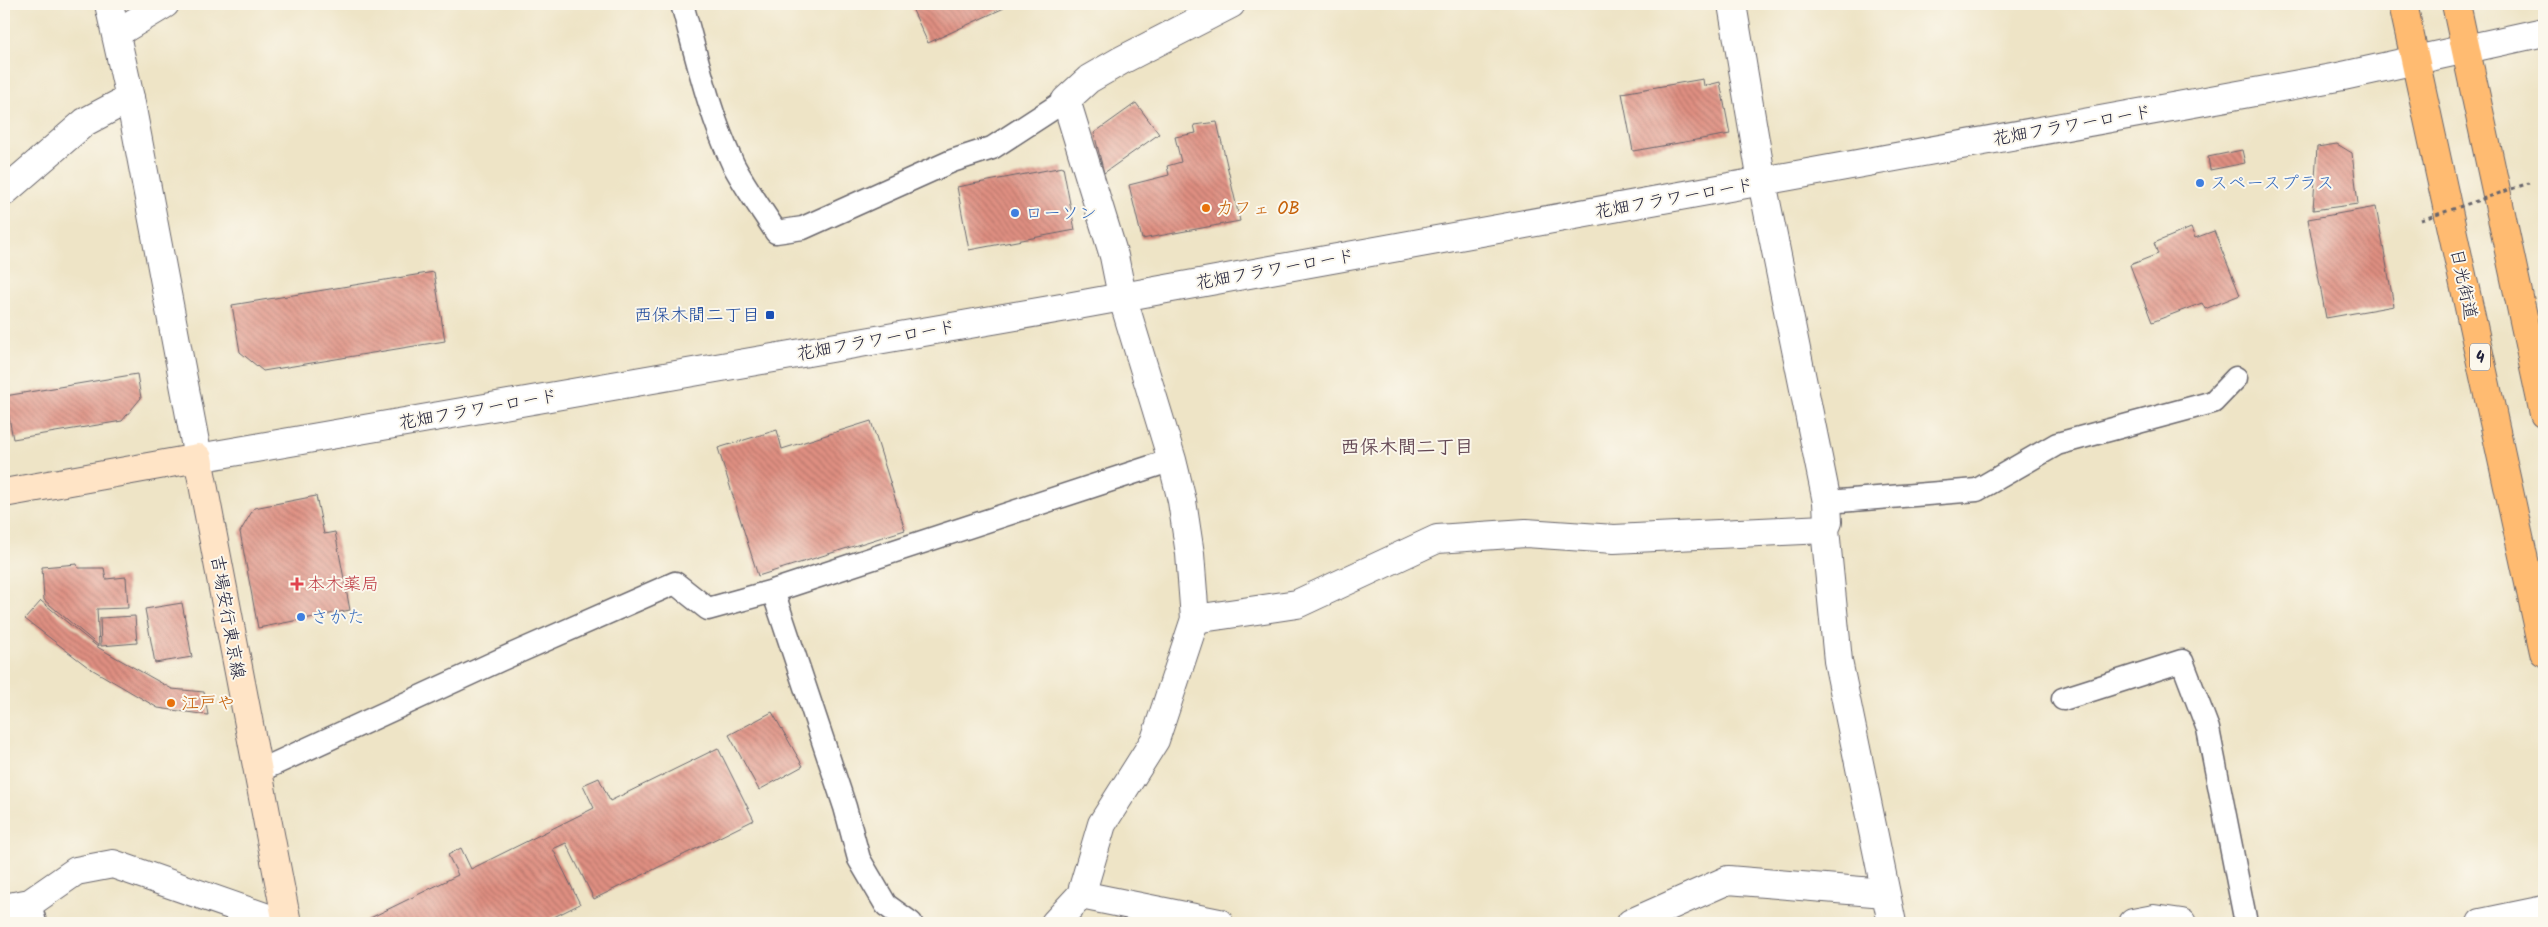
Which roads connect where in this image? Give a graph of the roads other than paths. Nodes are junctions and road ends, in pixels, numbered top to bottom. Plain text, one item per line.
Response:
1 (109, 4) edge
2 (165, 4) edge
3 (682, 4) edge
4 (1231, 4) edge
5 (1732, 4) edge
6 (2402, 4) edge
7 (2456, 4) edge
8 (2544, 32) edge
9 (117, 33) junction
10 (2466, 49) junction
11 (2415, 62) junction
12 (130, 98) junction
13 (1066, 100) junction
14 (1762, 182) junction
15 (4, 192) edge
16 (1122, 296) junction
17 (2236, 378) dead end
18 (2544, 414) edge
19 (198, 458) junction
20 (1172, 460) junction
21 (4, 493) edge
22 (1827, 502) junction
23 (1825, 530) junction
24 (773, 591) junction
25 (1195, 619) junction
26 (2544, 652) edge
27 (2063, 699) dead end
28 (257, 772) junction
29 (1885, 893) junction
30 (1080, 895) junction
31 (4, 908) edge
32 (2544, 910) edge
33 (33, 913) edge
34 (282, 923) edge
35 (287, 923) edge
36 (911, 923) edge
37 (1055, 923) edge
38 (1219, 923) edge
39 (1631, 923) edge
40 (1892, 923) edge
41 (2133, 923) edge
42 (2182, 923) edge
43 (2246, 923) edge
44 (2482, 923) edge

1 - 9 street
2 - 9 street
3 - 13 lane
4 - 13 street
5 - 14 street
6 - 11 highway, 日光街道 / 4
7 - 10 highway
8 - 10 street, 花畑フラワーロード
9 - 12 street
10 - 11 street, 花畑フラワーロード
10 - 18 highway
11 - 14 street, 花畑フラワーロード
11 - 26 highway, 日光街道 / 4
12 - 15 street
12 - 19 street
13 - 16 street
14 - 16 street, 花畑フラワーロード
14 - 22 street
16 - 19 street, 花畑フラワーロード
16 - 20 street
17 - 22 lane
19 - 21 main road, 花畑フラワーロード
19 - 28 main road, 吉場安行東京線
20 - 24 lane
20 - 25 street
22 - 23 street
23 - 25 street
23 - 29 street
24 - 28 lane
24 - 36 lane
25 - 30 street
27 - 43 lane
28 - 35 main road, 吉場安行東京線
29 - 39 street
29 - 40 street
30 - 37 street
30 - 38 street
31 - 33 street
32 - 44 street
33 - 34 street
41 - 42 street

